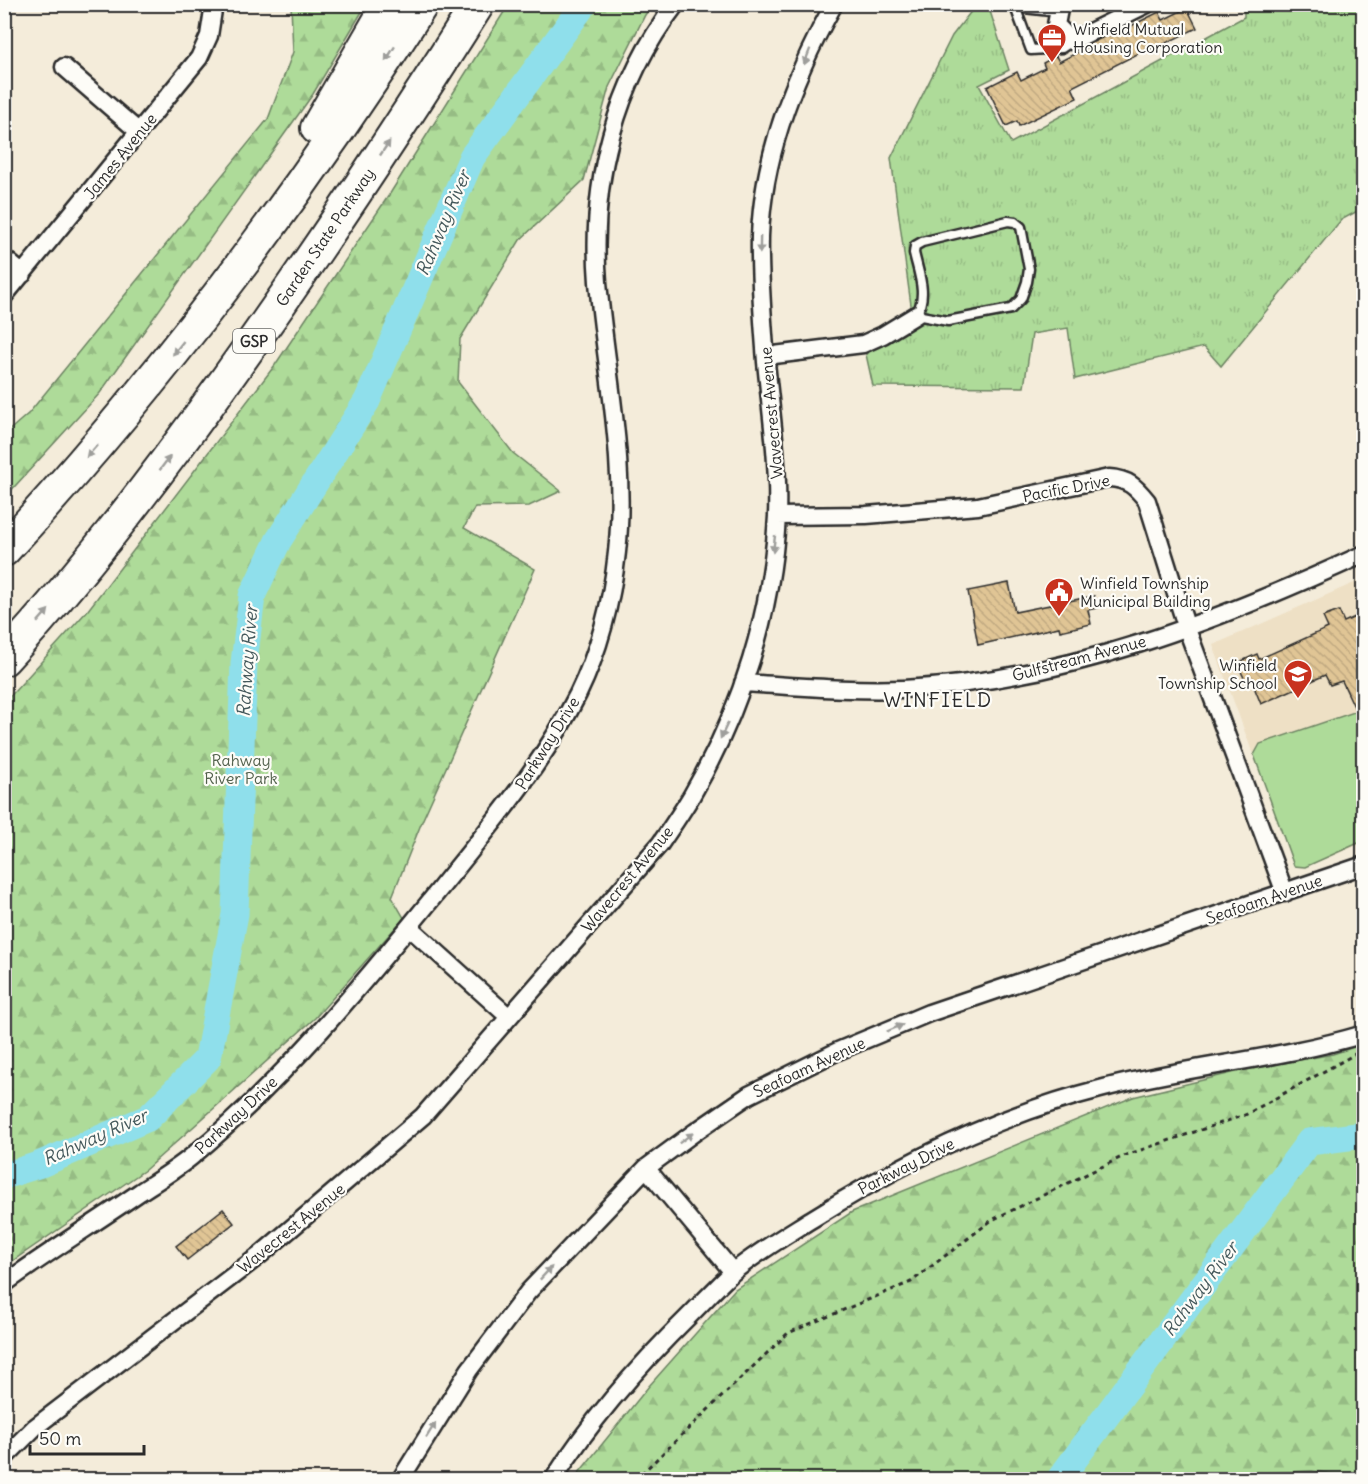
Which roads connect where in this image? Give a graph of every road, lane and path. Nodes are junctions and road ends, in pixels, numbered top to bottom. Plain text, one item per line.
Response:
1 (214, 4) edge
2 (389, 4) edge
3 (422, 4) edge
4 (478, 4) edge
5 (676, 4) edge
6 (834, 4) edge
7 (1147, 4) edge
8 (1014, 6) edge
9 (1059, 8) edge
10 (1072, 41) junction
11 (64, 67) dead end
12 (139, 132) junction
13 (4, 258) edge
14 (23, 274) junction
15 (4, 297) edge
16 (916, 315) junction
17 (199, 321) junction
18 (766, 356) junction
19 (777, 516) junction
20 (4, 550) edge
21 (1364, 554) edge
22 (1186, 629) junction
23 (4, 659) edge
24 (743, 683) junction
25 (1364, 865) edge
26 (1285, 892) junction
27 (409, 927) junction
28 (509, 1017) junction
29 (1364, 1034) edge
30 (1364, 1050) edge
31 (646, 1168) junction
32 (733, 1272) junction
33 (4, 1284) edge
34 (4, 1458) edge
35 (400, 1479) edge
36 (553, 1479) edge
37 (635, 1479) edge

1 - 12 street, James Avenue
2 - 17 highway
3 -> 17 highway
23 -> 4 highway, Garden State Parkway / GSP
5 - 27 street, Parkway Drive
6 -> 18 street, Wavecrest Avenue
7 - 10 street
8 - 9 lane
8 - 10 lane
9 - 10 street
11 - 12 street
12 - 14 street, James Avenue
13 - 14 street
14 - 15 street, James Avenue
16 - 16 lane
16 - 18 street
17 -> 20 highway
18 - 19 street, Wavecrest Avenue
19 - 22 street, Pacific Drive
19 -> 24 street, Wavecrest Avenue
21 - 22 street, Gulfstream Avenue
22 - 24 street, Gulfstream Avenue
22 - 26 street, Pacific Drive
24 -> 28 street, Wavecrest Avenue
25 - 26 street, Seafoam Avenue
31 -> 26 street, Seafoam Avenue
27 - 28 street
27 - 33 street, Parkway Drive
28 - 34 street, Wavecrest Avenue
29 - 32 street, Parkway Drive
30 - 37 path
31 - 32 street
35 -> 31 street, Seafoam Avenue
32 - 36 street, Parkway Drive

